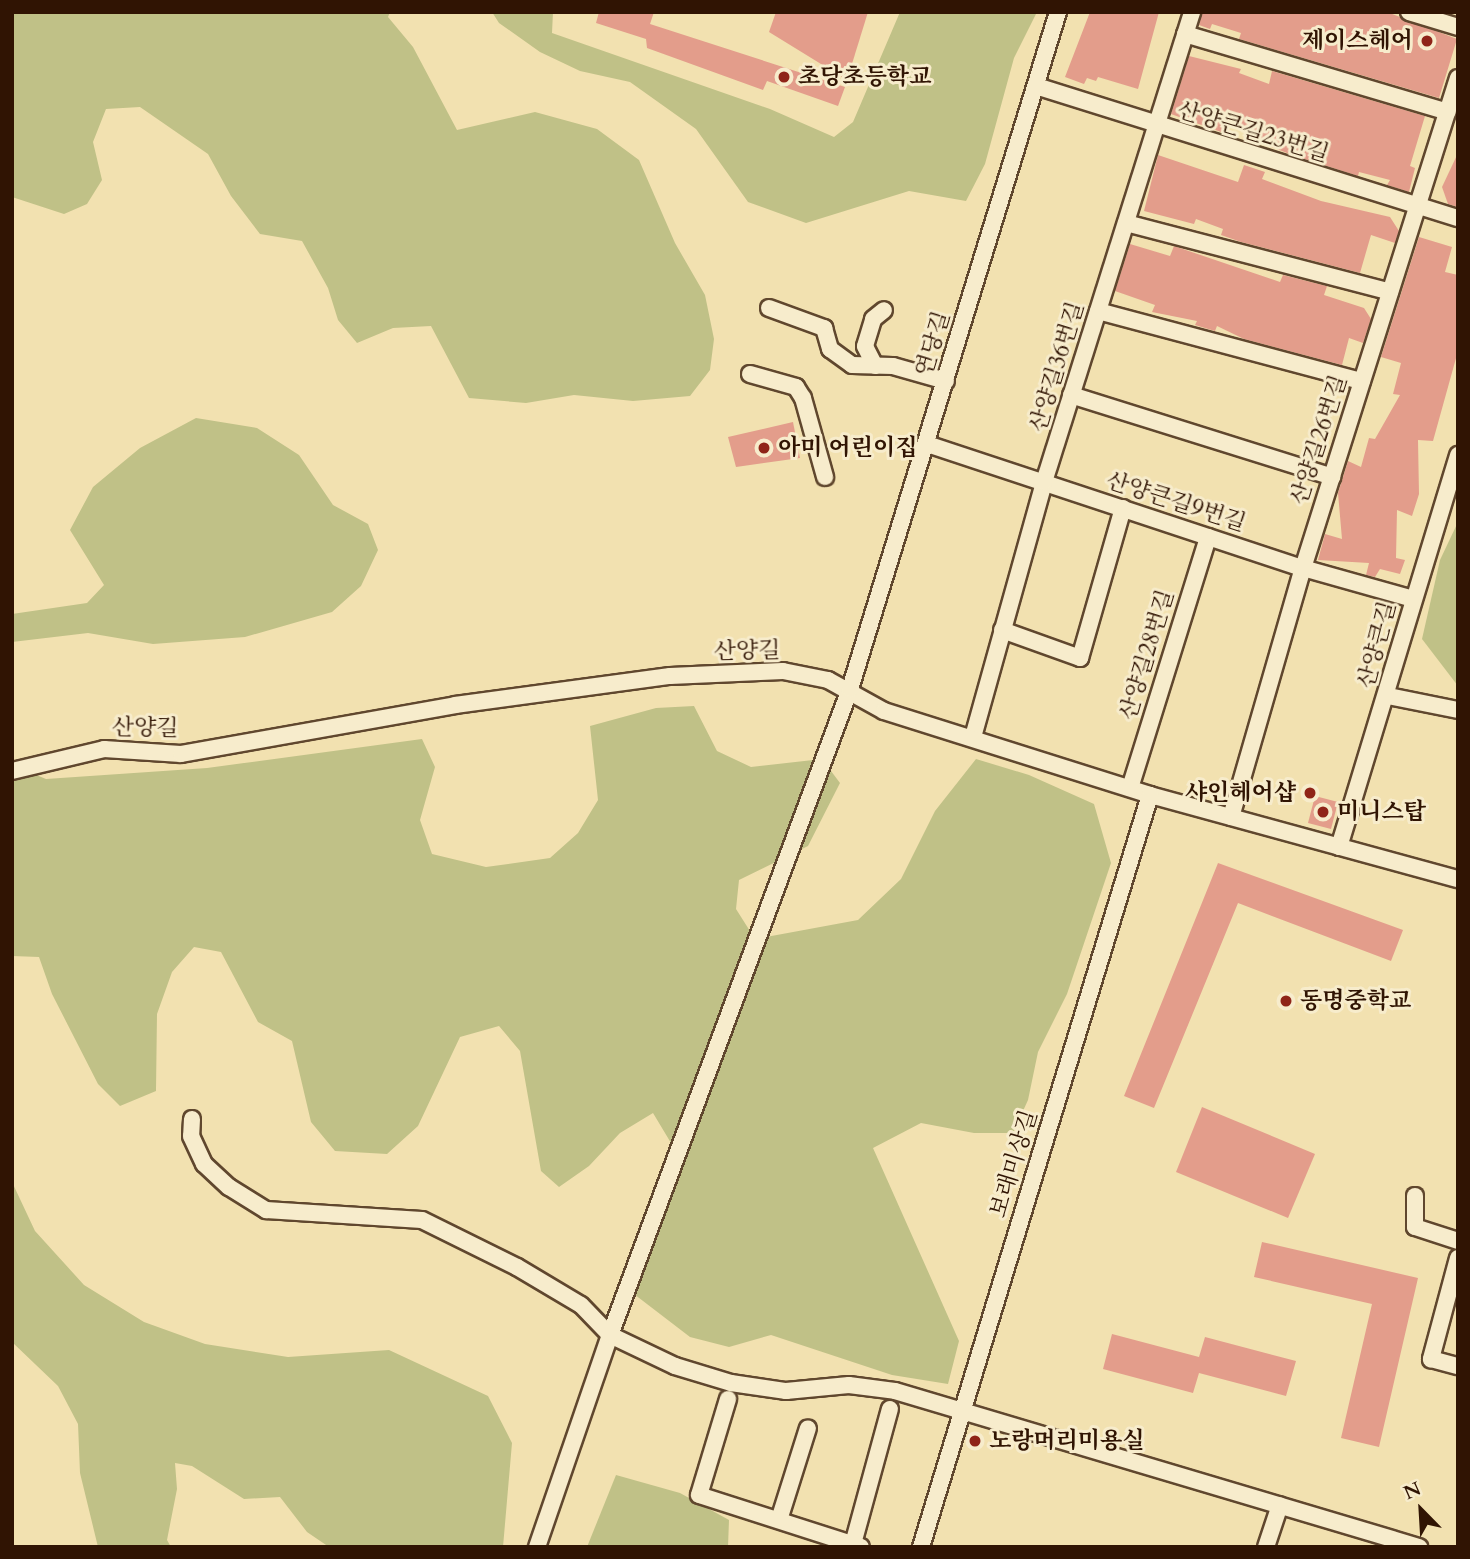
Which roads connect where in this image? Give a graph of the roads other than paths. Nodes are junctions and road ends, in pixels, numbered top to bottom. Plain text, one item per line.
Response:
1 (1058, 12) edge
2 (1192, 12) edge
3 (1409, 12) edge
4 (1458, 27) edge
5 (1185, 34) junction
6 (1458, 78) edge
7 (1036, 86) junction
8 (1447, 112) junction
9 (1156, 125) junction
10 (1417, 207) junction
11 (1458, 218) edge
12 (1126, 223) junction
13 (1390, 292) junction
14 (769, 309) dead end
15 (884, 310) dead end
16 (1098, 311) junction
17 (875, 366) junction
18 (750, 374) dead end
19 (946, 381) junction
20 (1362, 381) junction
21 (1071, 395) junction
22 (927, 444) junction
23 (1458, 455) edge
24 (825, 477) dead end
25 (1332, 477) junction
26 (1044, 482) junction
27 (1123, 509) junction
28 (1208, 537) junction
29 (1303, 568) junction
30 (1413, 599) junction
31 (1002, 630) junction
32 (850, 689) junction
33 (1388, 696) junction
34 (1458, 710) edge
35 (973, 737) junction
36 (12, 771) edge
37 (1130, 788) junction
38 (1150, 795) junction
39 (1231, 817) junction
40 (1339, 847) junction
41 (1458, 879) edge
42 (192, 1119) dead end
43 (1415, 1196) dead end
44 (1458, 1241) edge
45 (1458, 1258) edge
46 (610, 1335) junction
47 (1458, 1366) edge
48 (728, 1399) dead end
49 (963, 1408) junction
50 (890, 1409) dead end
51 (808, 1428) dead end
52 (1280, 1505) junction
53 (779, 1520) junction
54 (857, 1545) edge
55 (537, 1547) edge
56 (921, 1547) edge
57 (1266, 1547) edge
58 (1419, 1547) edge

1 - 7 street, 연당길
2 - 5 street, 산양길36번길
3 - 4 street
5 - 8 street
5 - 9 street, 산양길36번길
6 - 8 street, 산양길26번길
7 - 9 street, 산양큰길23번길
7 - 19 street, 연당길
8 - 10 street, 산양길26번길
9 - 10 street, 산양큰길23번길
9 - 12 street, 산양길36번길
10 - 11 street, 산양큰길23번길
10 - 13 street, 산양길26번길
12 - 13 street
12 - 16 street, 산양길36번길
13 - 20 street, 산양길26번길
14 - 17 street
15 - 17 street
16 - 20 street
16 - 21 street, 산양길36번길
17 - 19 street
18 - 24 street
19 - 22 street, 연당길
20 - 25 street, 산양길26번길
21 - 25 street
21 - 26 street, 산양길36번길
22 - 26 street, 산양큰길9번길
22 - 32 street, 연당길
23 - 30 street, 산양큰길
25 - 29 street, 산양길26번길
26 - 27 street, 산양큰길9번길
26 - 31 street, 산양길36번길
27 - 28 street, 산양큰길9번길
27 - 31 street
28 - 29 street, 산양큰길9번길
28 - 37 street, 산양길28번길
29 - 30 street, 산양큰길9번길
29 - 39 street, 산양길26번길
30 - 33 street, 산양큰길
31 - 35 street, 산양길36번길
32 - 35 street, 산양길
32 - 36 street, 산양길
32 - 46 street, 연당길
33 - 34 street
33 - 40 street, 산양큰길
35 - 37 street, 산양길
37 - 38 street, 산양길
38 - 39 street, 산양길
38 - 49 street, 보래미상길
39 - 40 street, 산양길
40 - 41 street, 산양길
42 - 46 street
43 - 44 street
45 - 47 street
46 - 49 street
46 - 55 street, 연당길
48 - 53 street
49 - 52 street
49 - 56 street, 보래미상길
50 - 54 street
51 - 53 street
52 - 57 street
52 - 58 street
53 - 54 street

